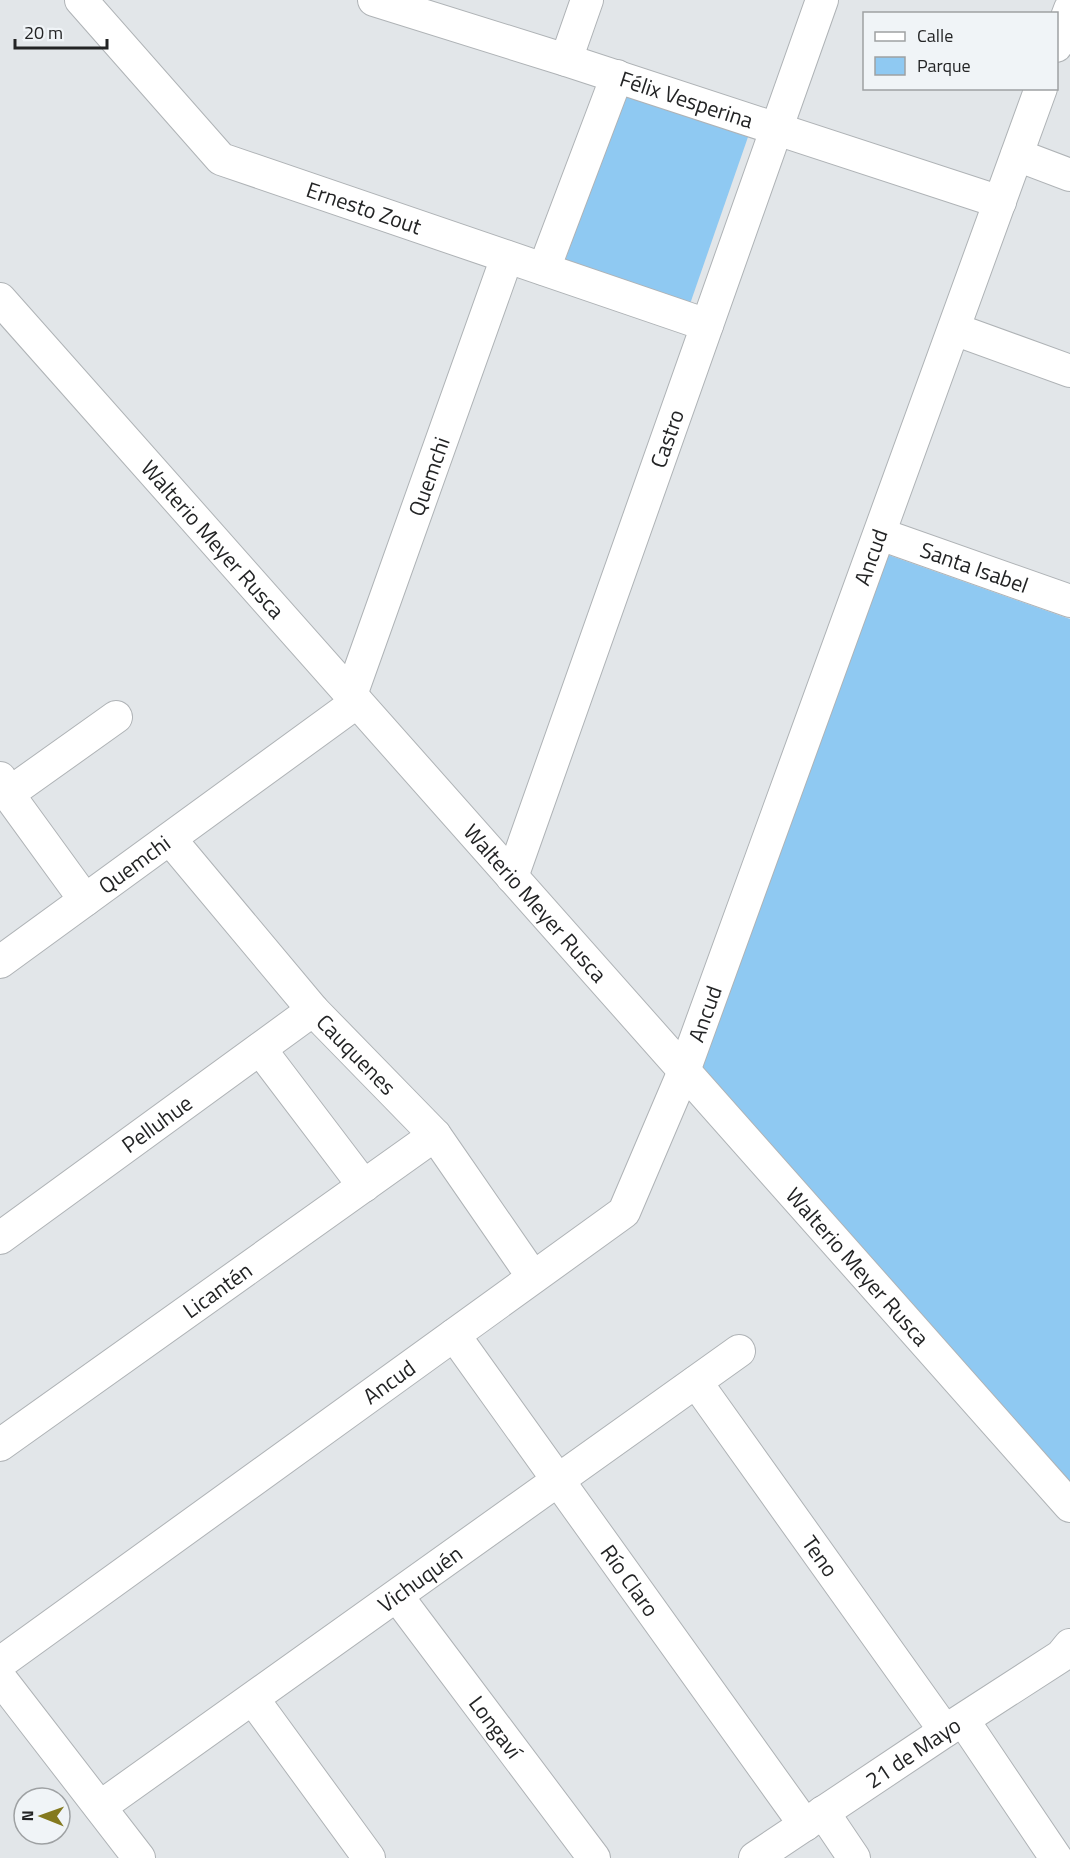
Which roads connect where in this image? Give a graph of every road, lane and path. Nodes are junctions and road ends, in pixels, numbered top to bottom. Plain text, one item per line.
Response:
1 (81, 0) edge
2 (374, 0) edge
3 (587, 0) edge
4 (822, 0) edge
5 (1070, 9) edge
6 (1058, 41) edge
7 (566, 60) junction
8 (617, 76) junction
9 (1040, 90) edge
10 (776, 130) junction
11 (1017, 155) junction
12 (1070, 174) edge
13 (1000, 202) junction
14 (507, 257) junction
15 (544, 269) junction
16 (0, 299) edge
17 (706, 325) junction
18 (954, 329) junction
19 (1070, 371) edge
20 (880, 534) junction
21 (1070, 601) edge
22 (354, 699) junction
23 (116, 717) dead end
24 (4, 786) edge
25 (170, 839) junction
26 (512, 877) junction
27 (85, 900) junction
28 (0, 962) edge
29 (313, 1010) junction
30 (260, 1048) junction
31 (684, 1071) junction
32 (435, 1135) junction
33 (364, 1186) junction
34 (0, 1238) edge
35 (533, 1277) junction
36 (454, 1335) junction
37 (739, 1352) dead end
38 (696, 1382) junction
39 (0, 1445) edge
40 (558, 1481) junction
41 (1070, 1506) edge
42 (397, 1596) junction
43 (1070, 1645) edge
44 (0, 1663) edge
45 (0, 1678) edge
46 (253, 1699) junction
47 (954, 1725) junction
48 (100, 1808) junction
49 (814, 1819) junction
50 (139, 1858) edge
51 (369, 1858) edge
52 (594, 1858) edge
53 (755, 1858) edge
54 (854, 1858) edge
55 (1056, 1858) edge

1 - 14 street, Ernesto Zout
2 - 7 street, Félix Vesperina
3 - 7 street
4 - 10 street, Castro
5 - 6 street
7 - 8 street, Félix Vesperina
8 - 10 street, Félix Vesperina
8 - 15 street
9 - 11 street, Ancud
10 - 13 street, Félix Vesperina
10 - 17 street, Castro
11 - 12 street
11 - 13 street, Ancud
13 - 18 street, Ancud
14 - 15 street, Ernesto Zout
14 - 22 street, Quemchi
15 - 17 street, Ernesto Zout
16 - 22 street, Walterio Meyer Rusca
17 - 26 street, Castro
18 - 19 street
18 - 20 street, Ancud
20 - 21 street, Santa Isabel
20 - 31 street, Ancud
22 - 25 street, Quemchi
22 - 26 street, Walterio Meyer Rusca
23 - 24 street
24 - 27 street
25 - 27 street, Quemchi
25 - 29 street, Cauquenes
26 - 31 street, Walterio Meyer Rusca
27 - 28 street, Quemchi
29 - 30 street, Pelluhue
29 - 32 street, Cauquenes
30 - 33 street
30 - 34 street, Pelluhue
31 - 35 street, Ancud
31 - 41 street, Walterio Meyer Rusca
32 - 33 street, Licantén
32 - 35 street, Cauquenes
33 - 39 street, Licantén
35 - 36 street, Ancud
36 - 40 street, Río Claro
36 - 44 street, Ancud
37 - 38 street, Vichuquén
38 - 40 street, Vichuquén
38 - 47 street, Teno
40 - 42 street, Vichuquén
40 - 49 street, Río Claro
42 - 46 street, Vichuquén
42 - 52 street, Longaví
43 - 47 street, 21 de Mayo
45 - 48 street
46 - 48 street, Vichuquén
46 - 51 street
47 - 49 street, 21 de Mayo
47 - 55 street, Teno
48 - 50 street
49 - 53 street, 21 de Mayo
49 - 54 street, Río Claro

